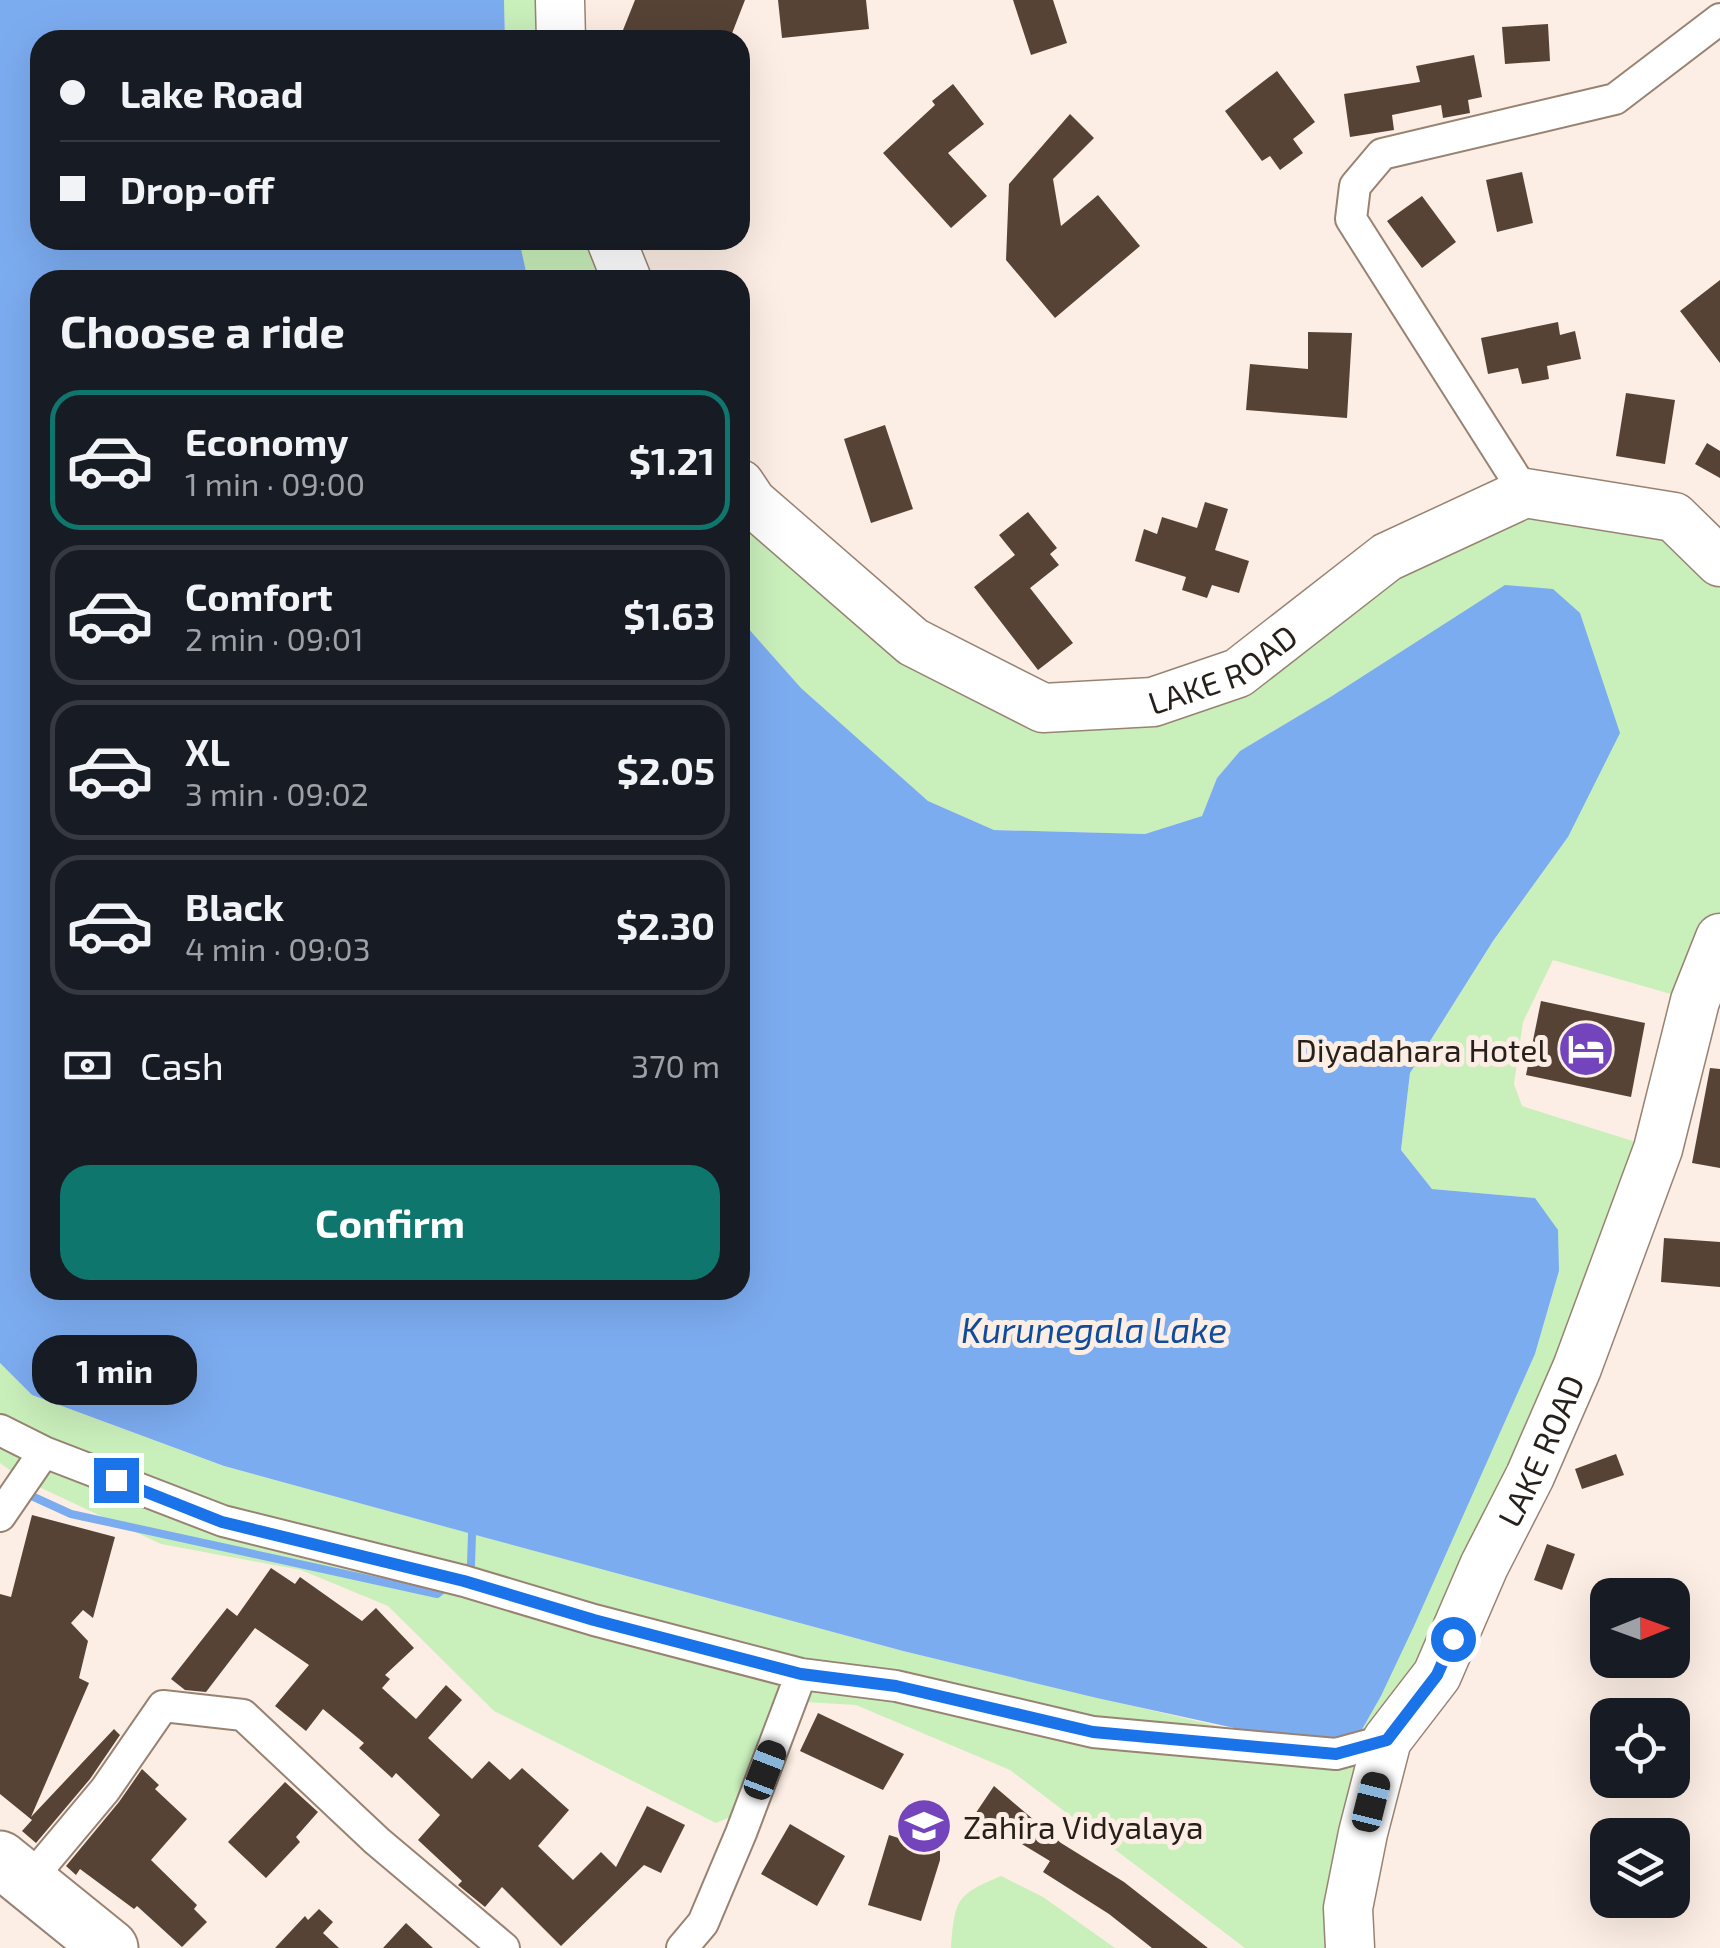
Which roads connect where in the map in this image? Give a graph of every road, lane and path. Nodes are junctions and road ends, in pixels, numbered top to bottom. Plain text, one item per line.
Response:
1 (560, 0) edge
2 (1720, 19) edge
3 (561, 30) edge
4 (1524, 493) junction
5 (750, 499) edge
6 (1720, 562) edge
7 (1720, 938) edge
8 (0, 1430) edge
9 (44, 1452) junction
10 (12, 1498) edge
11 (801, 1674) junction
12 (1387, 1740) junction
13 (10, 1885) edge
14 (67, 1948) edge
15 (110, 1948) edge
16 (504, 1948) edge
17 (682, 1948) edge
18 (1350, 1948) edge

1 - 3 main road
2 - 4 street
4 - 5 main road, LAKE ROAD
4 - 6 main road
7 - 12 main road, LAKE ROAD
8 - 9 street
9 - 10 street
9 - 11 street
11 - 12 street
11 - 17 street
12 - 18 main road, LAKE ROAD
13 - 14 highway
13 - 15 highway
13 - 16 street

